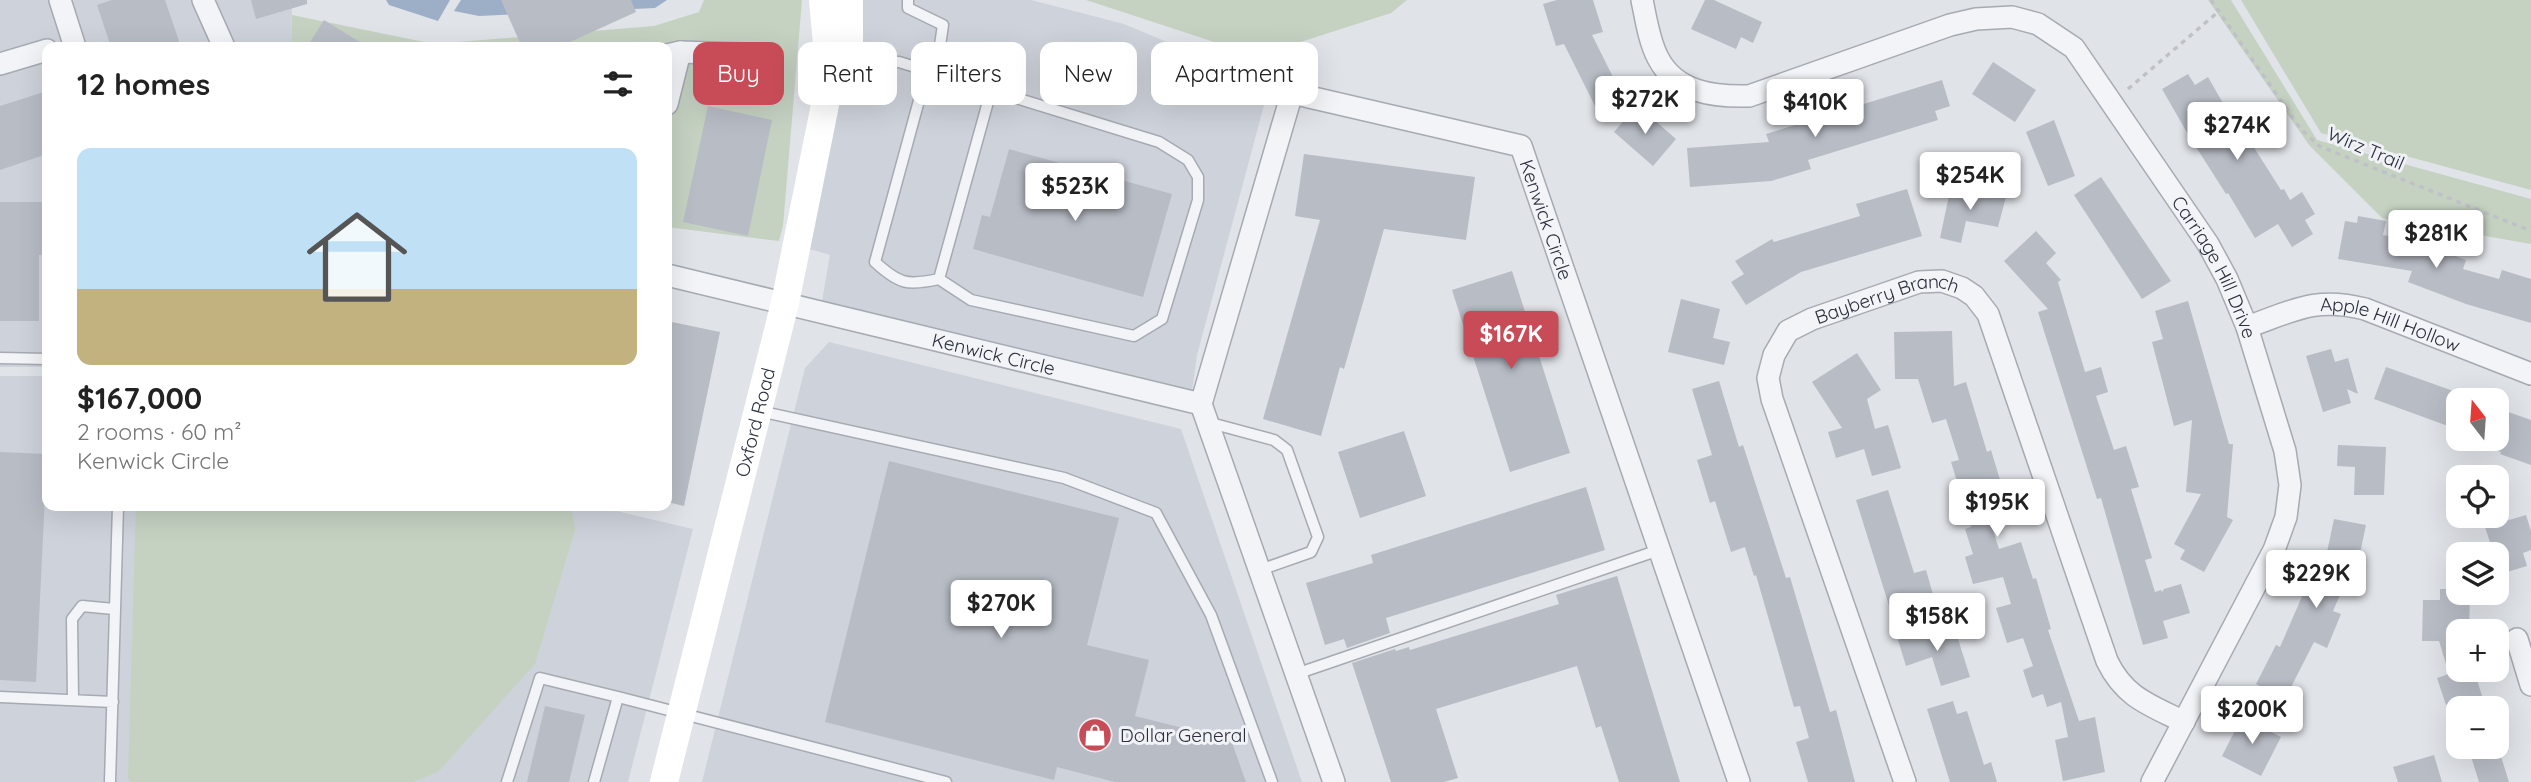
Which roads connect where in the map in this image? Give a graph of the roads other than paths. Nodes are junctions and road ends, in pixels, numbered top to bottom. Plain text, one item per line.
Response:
1 (60, 0) edge
2 (203, 0) edge
3 (823, 0) edge
4 (849, 0) edge
5 (908, 0) edge
6 (1642, 0) edge
7 (68, 42) edge
8 (222, 42) edge
9 (827, 42) edge
10 (849, 42) edge
11 (940, 42) edge
12 (42, 51) edge
13 (673, 54) edge
14 (693, 54) edge
15 (0, 64) edge
16 (1026, 102) edge
17 (827, 105) edge
18 (918, 105) edge
19 (987, 105) edge
20 (675, 277) edge
21 (939, 279) junction
22 (785, 303) junction
23 (2247, 327) junction
24 (0, 358) edge
25 (42, 359) edge
26 (2531, 374) edge
27 (758, 411) junction
28 (1204, 413) junction
29 (118, 511) edge
30 (1659, 550) junction
31 (1259, 570) junction
32 (114, 609) junction
33 (2517, 639) dead end
34 (1296, 674) junction
35 (2531, 685) edge
36 (0, 697) edge
37 (618, 697) junction
38 (73, 700) junction
39 (113, 702) junction
40 (682, 715) junction
41 (2185, 722) junction
42 (110, 782) edge
43 (507, 782) edge
44 (594, 782) edge
45 (664, 782) edge
46 (946, 782) edge
47 (1272, 782) edge
48 (1334, 782) edge
49 (1739, 782) edge
50 (1905, 782) edge
51 (2152, 782) edge

1 - 7 street
2 - 8 street
3 - 9 street, Oxford Road
4 - 10 street, Oxford Road
5 - 11 lane
6 - 23 street, Carriage Hill Drive
12 - 15 street
13 - 14 street
16 - 21 lane
17 - 22 street, Oxford Road
18 - 21 lane
19 - 21 lane
20 - 22 street, Kenwick Circle
22 - 27 street, Oxford Road
22 - 28 street, Kenwick Circle
23 - 26 street, Apple Hill Hollow
23 - 41 street, Carriage Hill Drive
24 - 25 lane
27 - 40 street, Oxford Road
27 - 47 lane
28 - 30 street, Kenwick Circle
28 - 31 street
28 - 31 lane
29 - 32 lane
30 - 34 lane
30 - 49 street, Kenwick Circle
31 - 34 street
32 - 38 lane
32 - 39 lane
33 - 35 street
34 - 48 street
36 - 38 lane
37 - 40 lane
37 - 43 lane
37 - 44 lane
38 - 39 lane
39 - 42 lane
40 - 45 street, Oxford Road
40 - 46 lane
41 - 50 street, Bayberry Branch
41 - 51 street, Carriage Hill Drive

